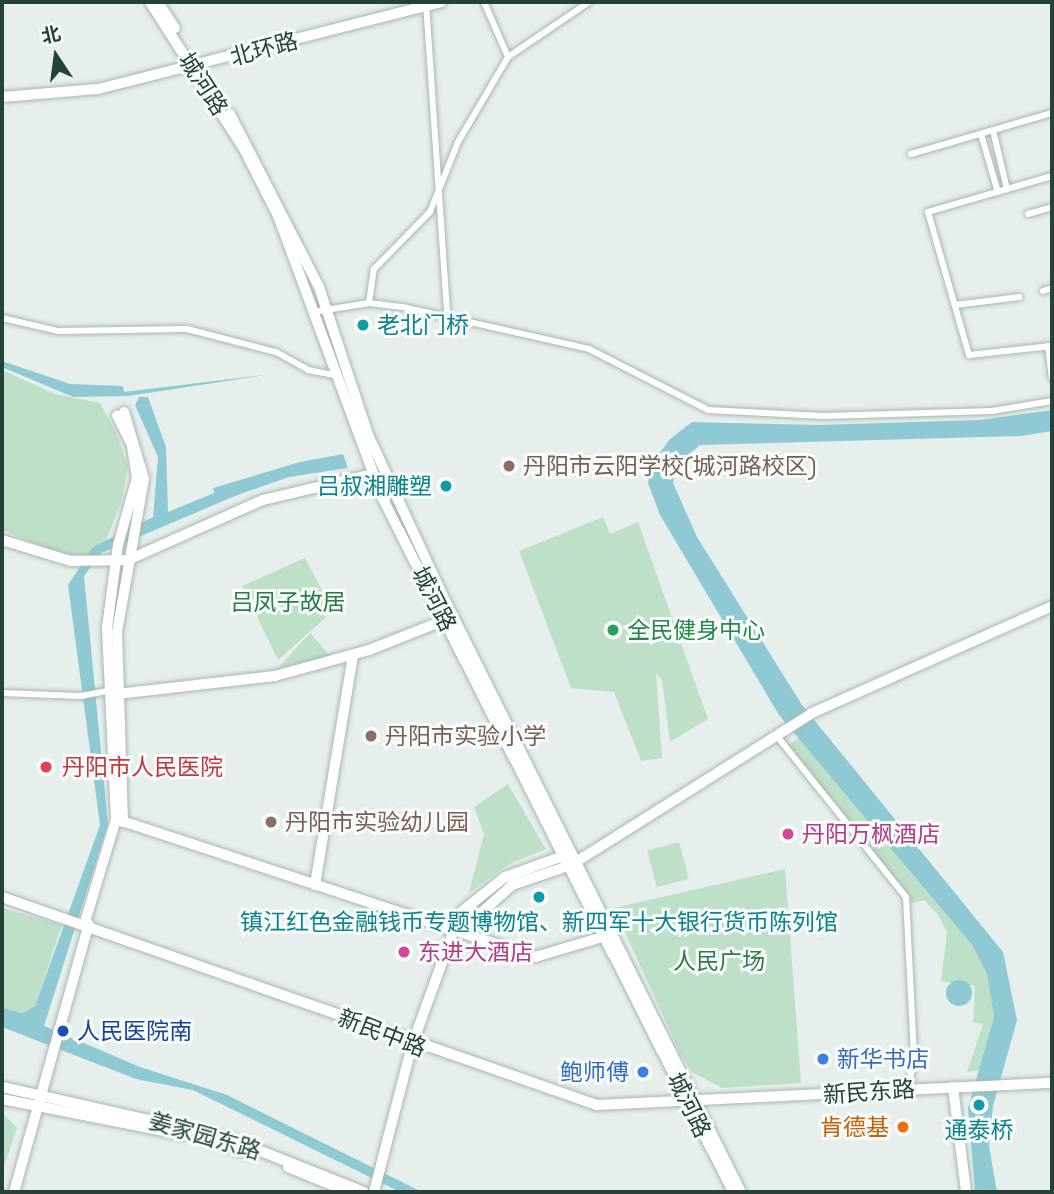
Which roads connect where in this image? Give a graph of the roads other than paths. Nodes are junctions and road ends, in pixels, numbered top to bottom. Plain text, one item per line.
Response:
1 (150, 2) edge
2 (158, 2) edge
3 (441, 2) edge
4 (484, 2) edge
5 (589, 2) edge
6 (426, 4) edge
7 (508, 57) junction
8 (195, 66) junction
9 (2, 97) edge
10 (1052, 113) edge
11 (993, 131) junction
12 (981, 134) junction
13 (911, 154) dead end
14 (1052, 176) edge
15 (1007, 189) junction
16 (439, 192) junction
17 (998, 192) junction
18 (1052, 207) edge
19 (1028, 214) dead end
20 (1052, 288) edge
21 (1043, 291) dead end
22 (1020, 297) dead end
23 (369, 303) junction
24 (955, 305) junction
25 (323, 310) junction
26 (447, 315) junction
27 (2, 318) edge
28 (1050, 346) edge
29 (340, 376) junction
30 (1052, 378) edge
31 (1052, 401) edge
32 (373, 474) junction
33 (2, 540) edge
34 (128, 560) junction
35 (115, 562) junction
36 (1052, 606) edge
37 (445, 620) junction
38 (353, 656) junction
39 (111, 692) junction
40 (2, 693) edge
41 (776, 735) junction
42 (119, 820) junction
43 (566, 855) junction
44 (575, 863) junction
45 (315, 885) junction
46 (2, 897) edge
47 (85, 923) junction
48 (457, 929) junction
49 (606, 936) junction
50 (412, 1045) junction
51 (1052, 1083) edge
52 (2, 1087) edge
53 (958, 1087) junction
54 (909, 1090) junction
55 (2, 1099) edge
56 (38, 1102) junction
57 (687, 1103) junction
58 (699, 1103) junction
59 (374, 1189) edge
60 (14, 1192) edge
61 (349, 1192) edge
62 (364, 1192) edge
63 (733, 1192) edge
64 (741, 1192) edge
65 (966, 1192) edge

1 - 8 street, 城河路
2 - 8 street, 城河路
3 - 6 street, 北环路
4 - 7 street
5 - 7 street
6 - 8 street, 北环路
6 - 16 street
7 - 16 street
8 - 9 street, 北环路
8 - 25 street, 城河路
10 - 11 street
11 - 12 street
11 - 15 street
12 - 13 street
12 - 17 street
14 - 15 street
15 - 17 street
16 - 23 street
16 - 26 street
17 - 24 street
18 - 19 street
20 - 21 street
22 - 24 street
23 - 25 street
23 - 26 street
24 - 28 street
25 - 29 street, 城河路
25 - 44 street, 城河路
26 - 31 street
27 - 29 street
28 - 30 street
29 - 32 street, 城河路
32 - 34 street
32 - 37 street, 城河路
33 - 35 street
34 - 35 street
34 - 35 street
34 - 39 street
35 - 39 street
36 - 41 street
37 - 38 street
37 - 43 street, 城河路
38 - 39 street
38 - 45 street
39 - 40 street
39 - 42 street
41 - 44 street
41 - 54 street
42 - 45 street
42 - 47 street
43 - 44 street, 城河路
43 - 48 street
44 - 48 street
44 - 49 street, 城河路
44 - 58 street, 城河路
45 - 48 street
46 - 47 street, 新民中路
47 - 50 street, 新民中路
47 - 56 street
48 - 49 street
48 - 50 street
49 - 57 street, 城河路
50 - 57 street, 新民中路
50 - 59 street
51 - 53 street, 新民东路
52 - 56 street
53 - 54 street, 新民东路
53 - 65 street
54 - 58 street, 新民东路
55 - 56 street
56 - 60 street
56 - 61 street, 姜家园东路
56 - 62 street, 姜家园东路
57 - 58 street, 新民东路
57 - 63 street, 城河路
58 - 64 street, 城河路

